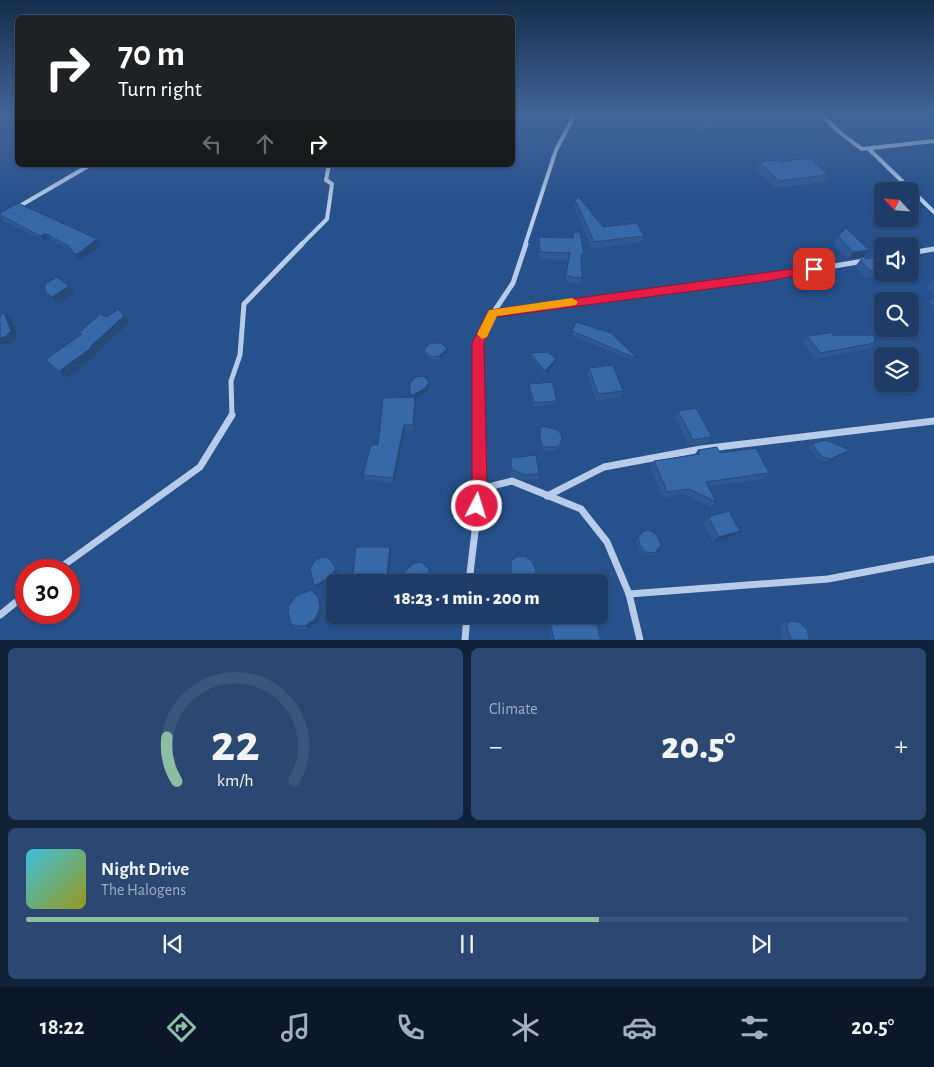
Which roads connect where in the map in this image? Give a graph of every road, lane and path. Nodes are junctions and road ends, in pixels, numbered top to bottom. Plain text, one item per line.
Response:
1 (559, 144) edge
2 (854, 144) edge
3 (911, 144) edge
4 (869, 149) junction
5 (87, 167) edge
6 (329, 167) edge
7 (13, 210) edge
8 (934, 212) edge
9 (934, 249) edge
10 (919, 252) edge
11 (874, 259) edge
12 (493, 313) junction
13 (934, 421) edge
14 (480, 489) junction
15 (547, 496) junction
16 (72, 559) edge
17 (934, 559) edge
18 (470, 574) edge
19 (629, 594) junction
20 (15, 603) edge
21 (0, 615) edge
22 (466, 624) edge
23 (465, 640) edge
24 (640, 640) edge

1 - 12 street
2 - 4 street
3 - 4 street
4 - 8 street
5 - 7 street
6 - 16 street
9 - 10 street
11 - 12 street
12 - 14 street
13 - 15 street
14 - 15 street
14 - 18 street
15 - 19 street
17 - 19 street
19 - 24 street
20 - 21 street
22 - 23 street

